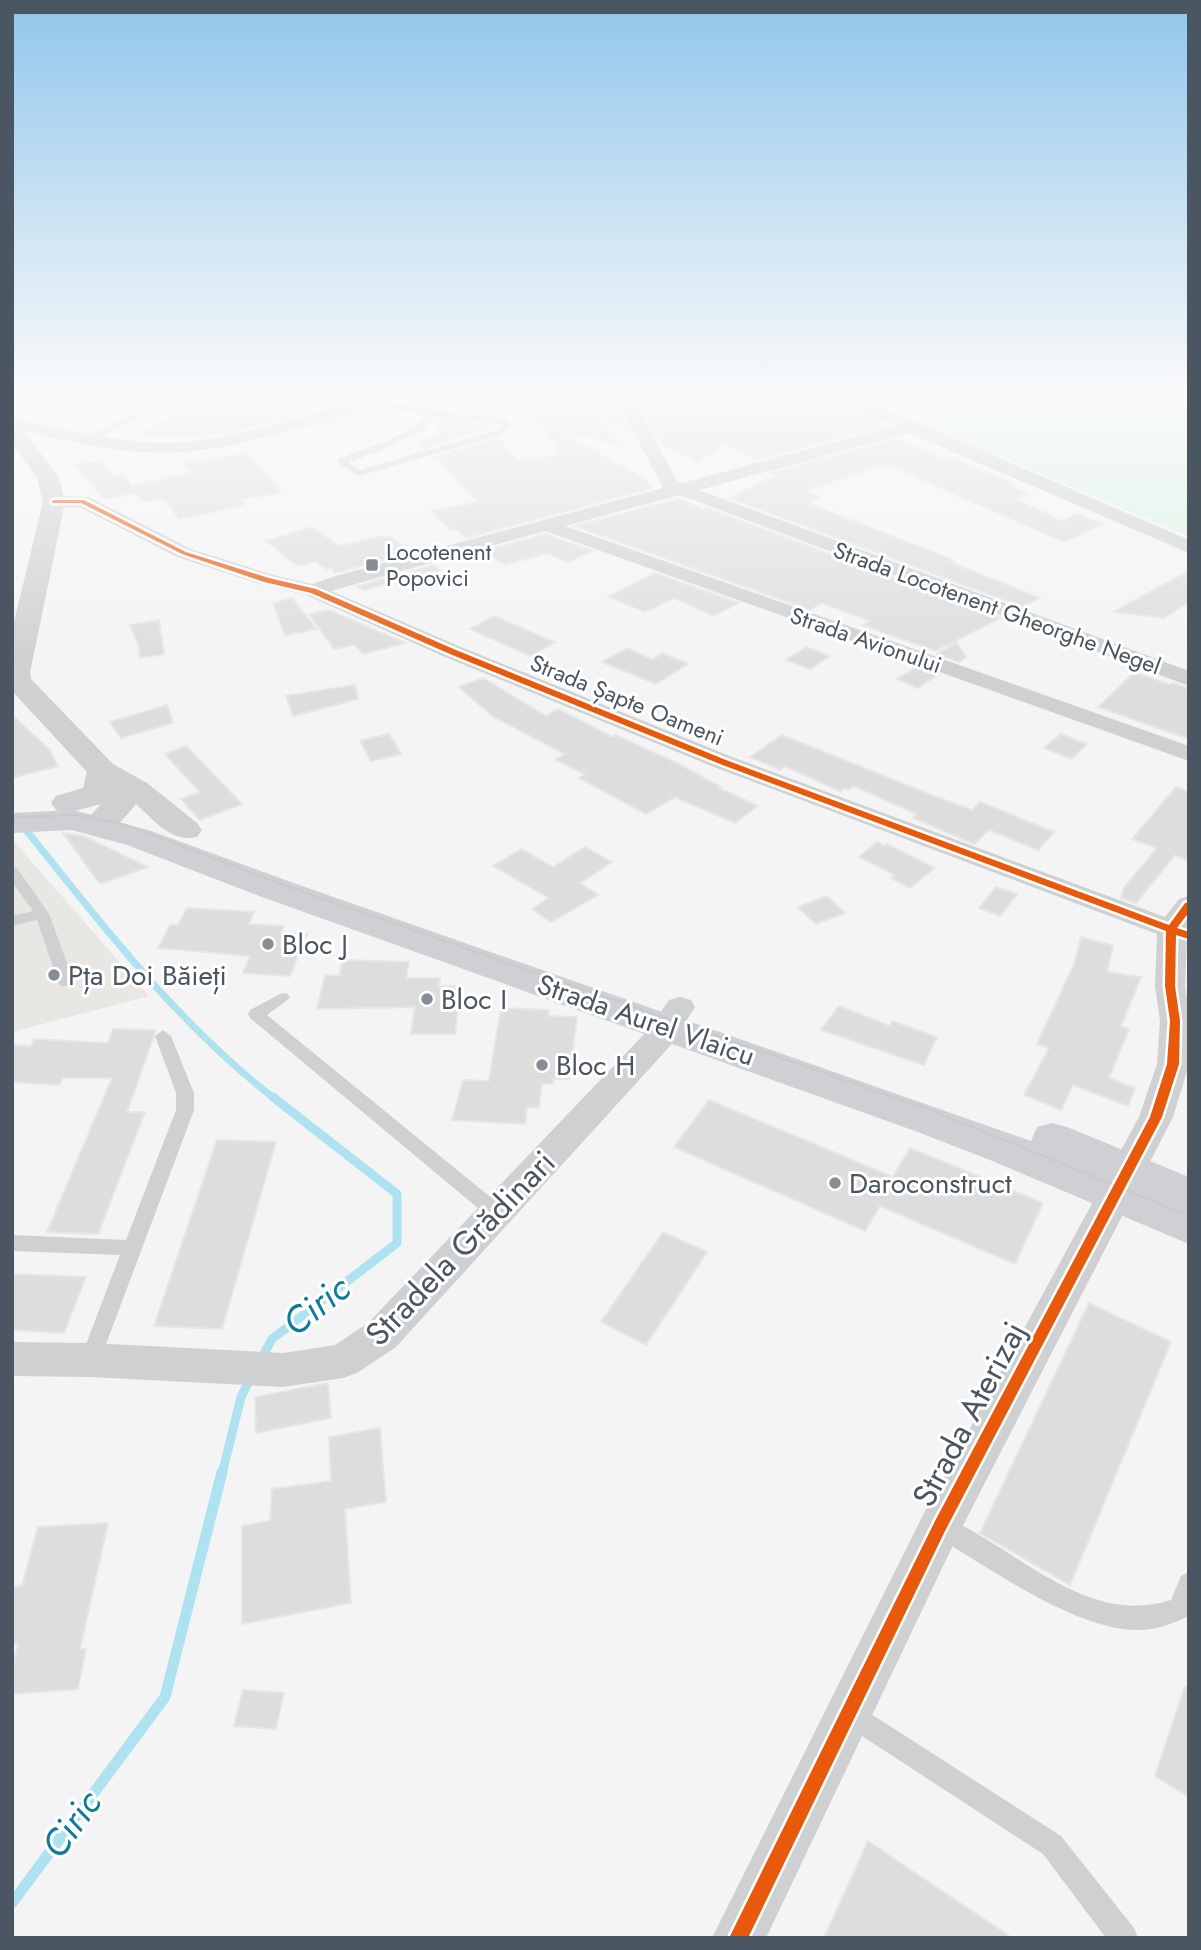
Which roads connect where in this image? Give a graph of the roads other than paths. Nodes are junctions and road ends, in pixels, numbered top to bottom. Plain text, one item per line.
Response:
1 (51, 481) edge
2 (668, 481) edge
3 (712, 481) edge
4 (1032, 481) edge
5 (679, 490) junction
6 (65, 502) junction
7 (545, 525) junction
8 (1189, 548) edge
9 (313, 591) junction
10 (19, 633) edge
11 (1189, 679) edge
12 (1189, 754) edge
13 (102, 770) junction
14 (12, 806) edge
15 (83, 814) junction
16 (12, 823) edge
17 (186, 830) junction
18 (12, 871) edge
19 (42, 914) junction
20 (12, 920) edge
21 (1183, 923) edge
22 (66, 982) dead end
23 (282, 998) dead end
24 (673, 1017) junction
25 (163, 1036) dead end
26 (1122, 1182) junction
27 (1189, 1196) edge
28 (498, 1214) junction
29 (1189, 1226) edge
30 (12, 1242) edge
31 (134, 1248) junction
32 (12, 1359) edge
33 (90, 1360) junction
34 (940, 1525) junction
35 (1189, 1584) edge
36 (849, 1713) junction
37 (738, 1938) edge
38 (1124, 1938) edge

1 - 6 street
2 - 5 street
3 - 5 street
4 - 8 street
5 - 7 street
5 - 11 street, Strada Locotenent Gheorghe Negel
6 - 9 street, Strada Șapte Oameni
6 - 10 street, Strada Aurel Vlaicu
7 - 9 street
7 - 12 street, Strada Avionului
9 - 21 street, Strada Șapte Oameni
10 - 13 street, Strada Aurel Vlaicu
13 - 15 street
13 - 15 street, Strada Aurel Vlaicu
13 - 17 street, Strada Aurel Vlaicu
14 - 15 main road, Strada Aurel Vlaicu
15 - 16 main road, Strada Aurel Vlaicu
15 - 17 main road, Strada Aurel Vlaicu
15 - 24 main road, Strada Aurel Vlaicu
17 - 24 main road, Strada Aurel Vlaicu
18 - 19 lane
19 - 20 lane
19 - 22 lane
21 - 26 street, Strada Aterizaj
23 - 28 lane
24 - 26 main road, Strada Aurel Vlaicu
24 - 28 street, Stradela Grădinari
25 - 31 lane
26 - 27 main road, Strada Aurel Vlaicu
26 - 29 main road, Strada Aurel Vlaicu
26 - 34 street, Strada Aterizaj
28 - 33 street, Stradela Grădinari
30 - 31 lane
31 - 33 lane
32 - 33 street, Stradela Grădinari
34 - 35 lane
34 - 36 street, Strada Aterizaj
36 - 37 street, Strada Aterizaj
36 - 38 lane

